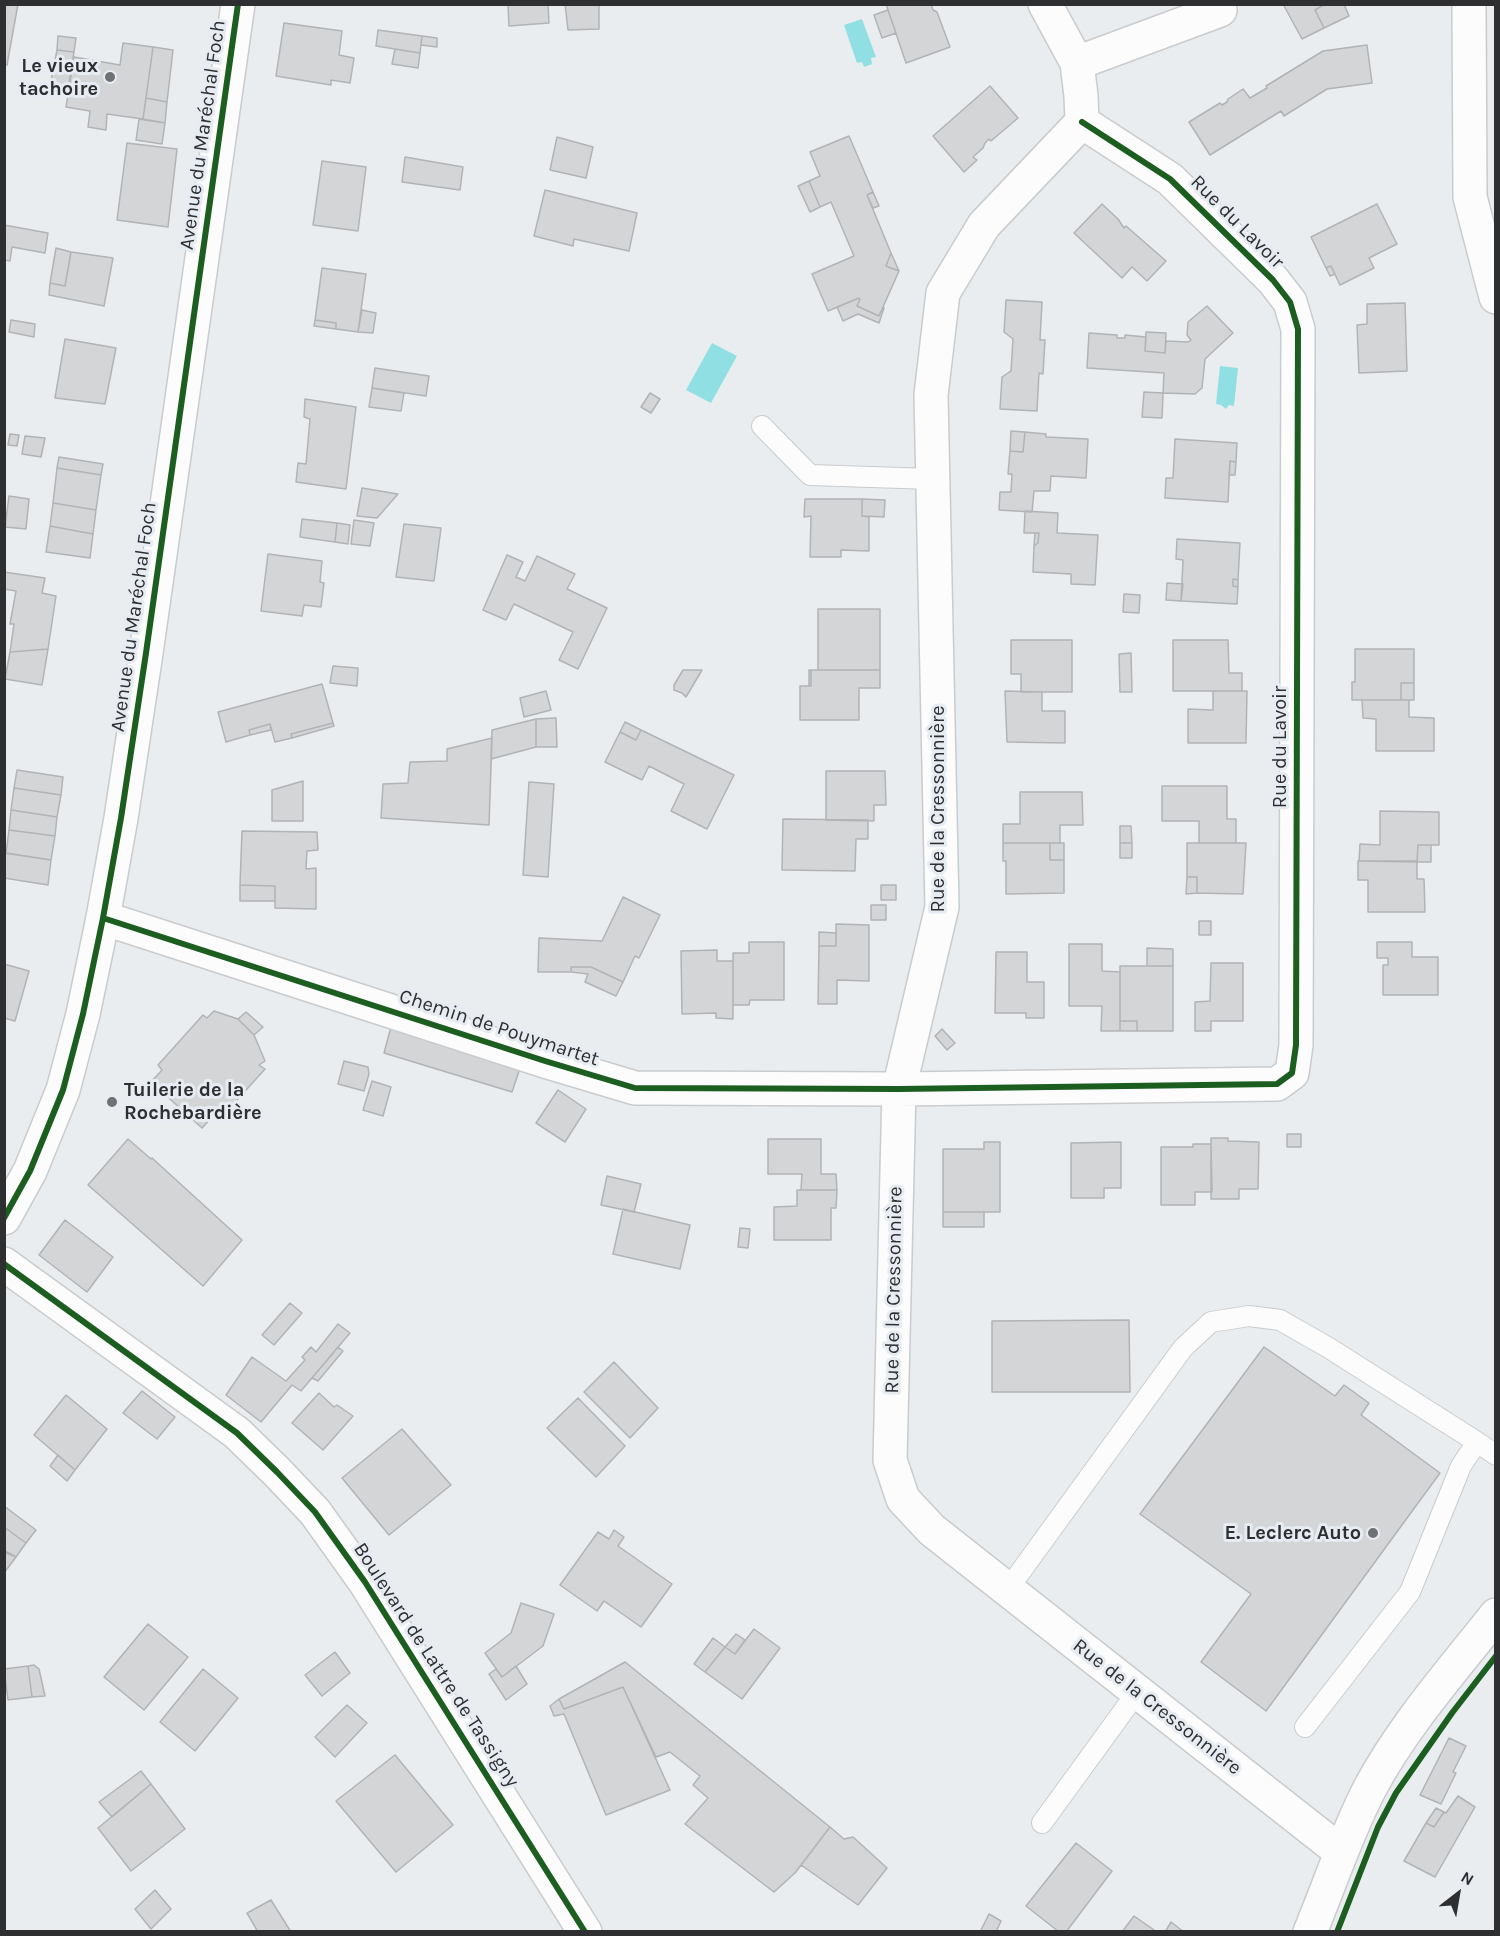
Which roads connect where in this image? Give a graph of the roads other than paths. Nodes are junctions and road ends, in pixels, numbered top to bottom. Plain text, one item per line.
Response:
1 (238, 4) edge
2 (1045, 4) edge
3 (1469, 4) edge
4 (1221, 10) dead end
5 (1077, 63) junction
6 (1082, 122) junction
7 (1496, 297) edge
8 (762, 426) dead end
9 (932, 479) junction
10 (103, 918) junction
11 (899, 1089) junction
12 (4, 1218) edge
13 (4, 1264) edge
14 (1477, 1442) junction
15 (1496, 1455) edge
16 (1008, 1589) junction
17 (1496, 1615) edge
18 (1138, 1691) junction
19 (1305, 1727) dead end
20 (1042, 1823) dead end
21 (1341, 1852) junction
22 (585, 1932) edge
23 (1310, 1932) edge

1 - 10 street, Avenue du Maréchal Foch
2 - 5 street
3 - 7 street
4 - 5 street
5 - 6 street
6 - 9 street, Rue de la Cressonnière
6 - 11 street, Rue du Lavoir
8 - 9 lane
9 - 11 street, Rue de la Cressonnière
10 - 11 street, Chemin de Pouymartet
10 - 12 street, Avenue du Maréchal Foch
11 - 16 street, Rue de la Cressonnière
13 - 22 street, Boulevard de Lattre de Tassigny
14 - 15 lane
14 - 16 lane
14 - 19 lane
16 - 18 street, Rue de la Cressonnière
17 - 21 street
18 - 20 lane
18 - 21 street, Rue de la Cressonnière
21 - 23 street

